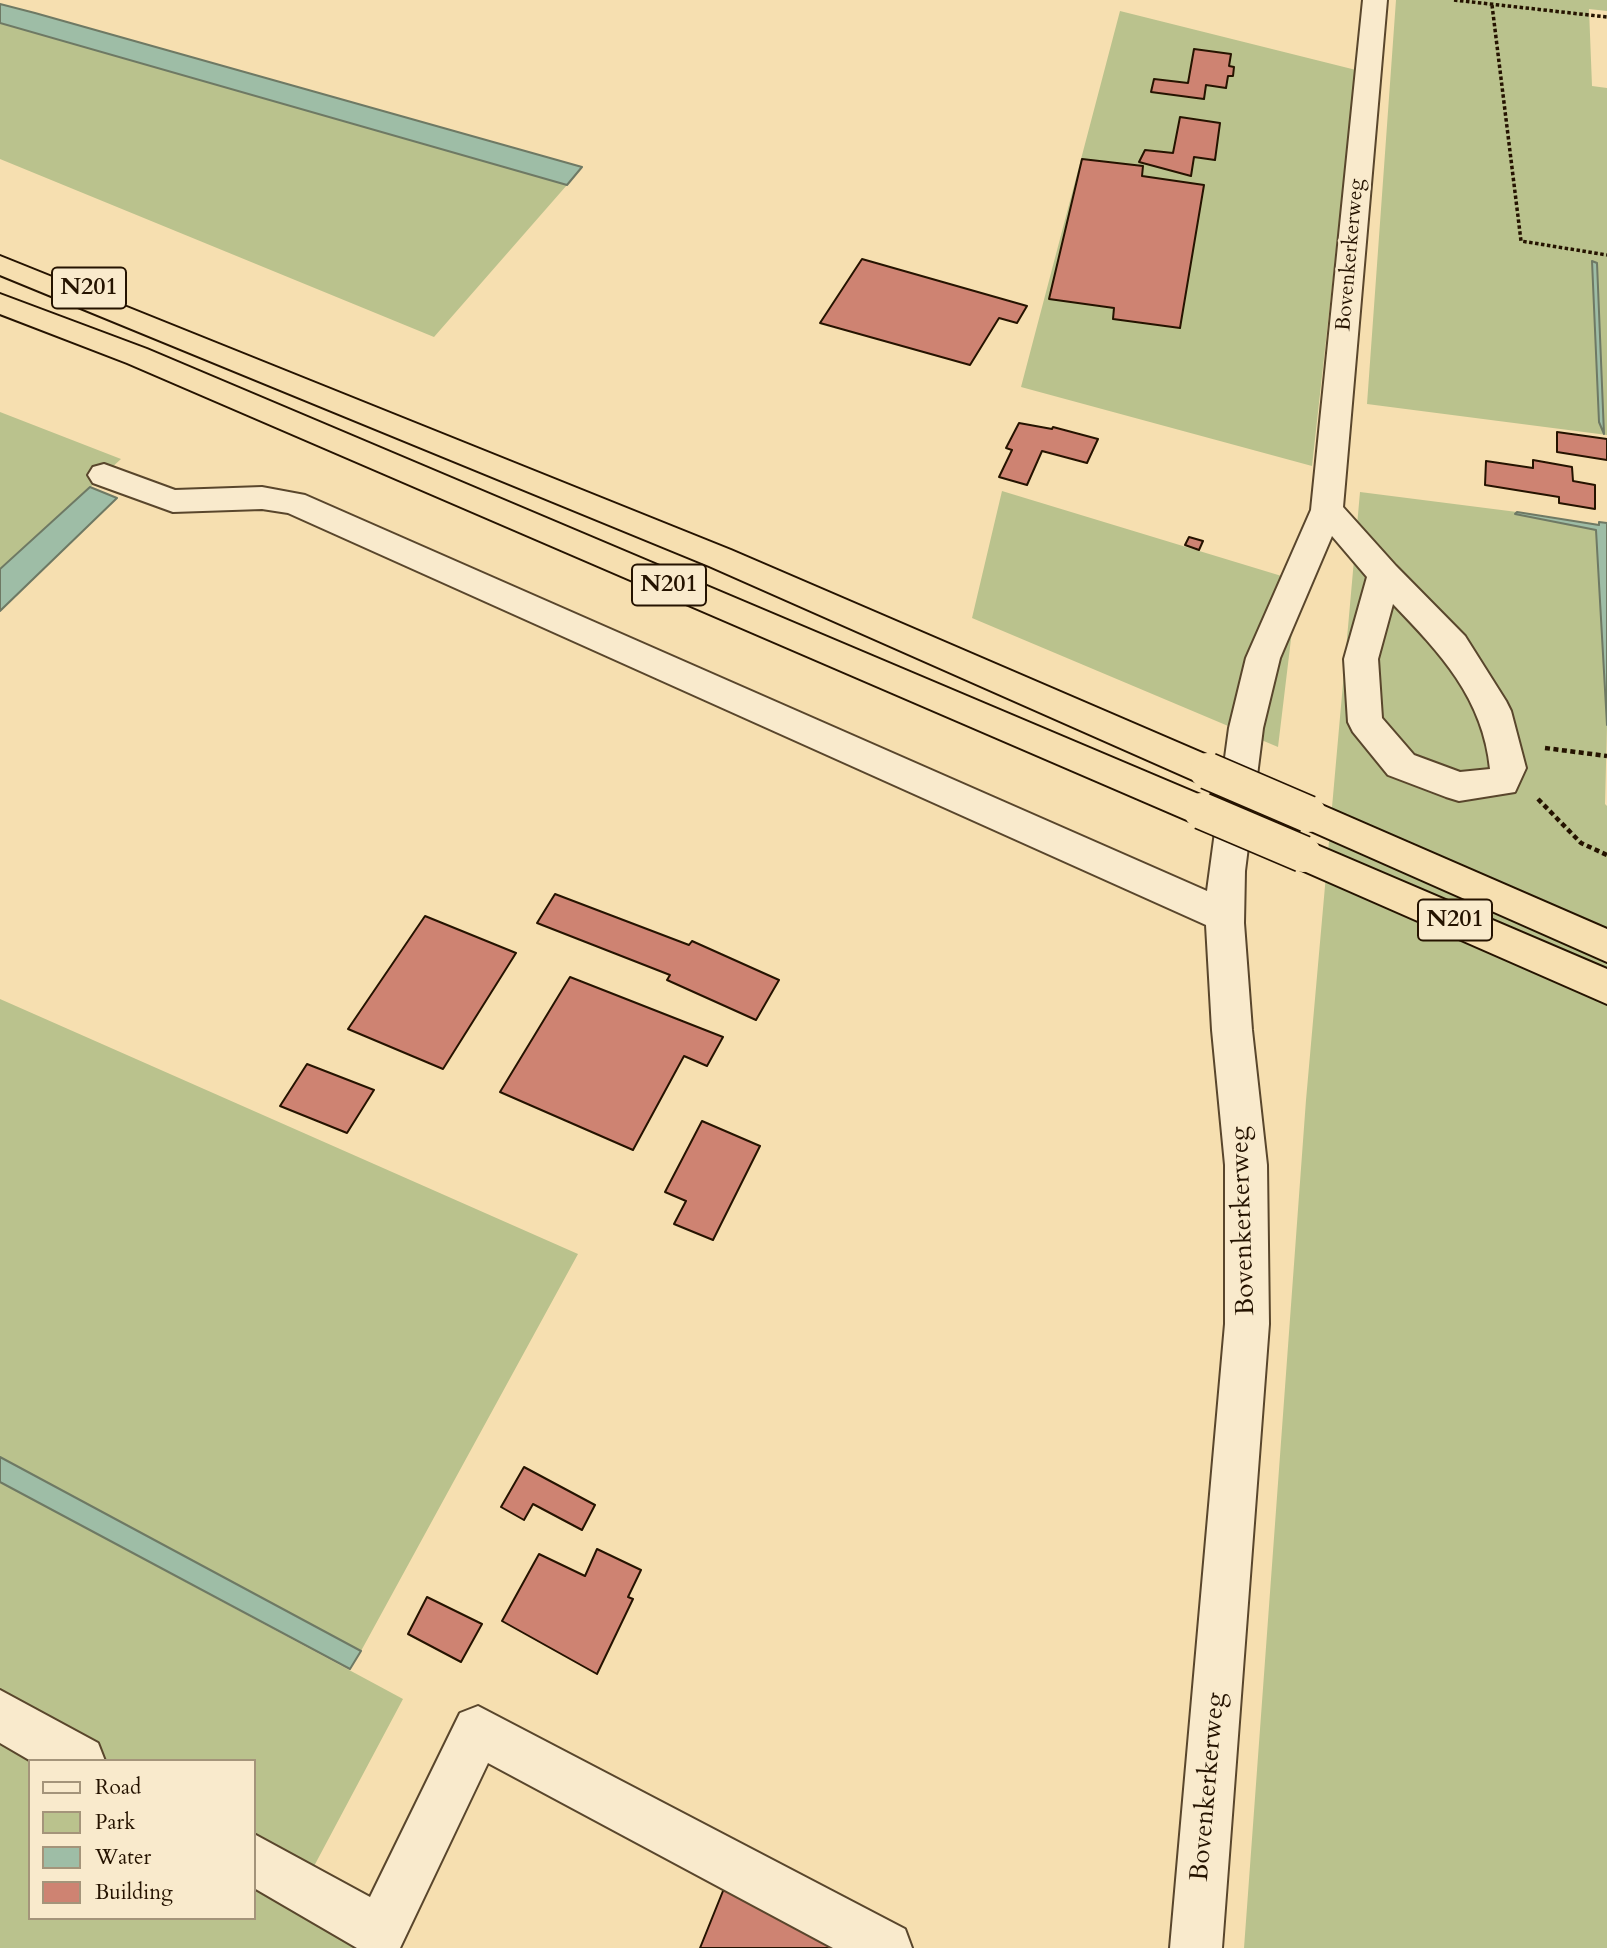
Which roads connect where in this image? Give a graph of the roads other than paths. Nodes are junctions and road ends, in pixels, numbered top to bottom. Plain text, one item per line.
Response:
1 (1375, 0) edge
2 (0, 241) edge
3 (0, 265) edge
4 (0, 303) edge
5 (0, 314) edge
6 (178, 336) junction
7 (137, 356) junction
8 (104, 475) dead end
9 (1327, 510) junction
10 (1384, 575) junction
11 (1225, 915) junction
12 (1607, 946) edge
13 (1607, 987) edge
14 (0, 1715) edge
15 (77, 1759) edge
16 (256, 1861) edge
17 (886, 1948) edge
18 (1196, 1948) edge

1 - 9 street, Bovenkerkerweg
2 - 6 highway, N201
3 - 6 highway, N201
4 - 7 highway, N201
5 - 7 highway, N201
6 - 12 highway, N201, bridge
7 - 13 highway, N201, bridge
8 - 11 street
9 - 10 street
9 - 11 street, Bovenkerkerweg
10 - 10 street
11 - 18 street, Bovenkerkerweg
14 - 15 street
16 - 17 street

